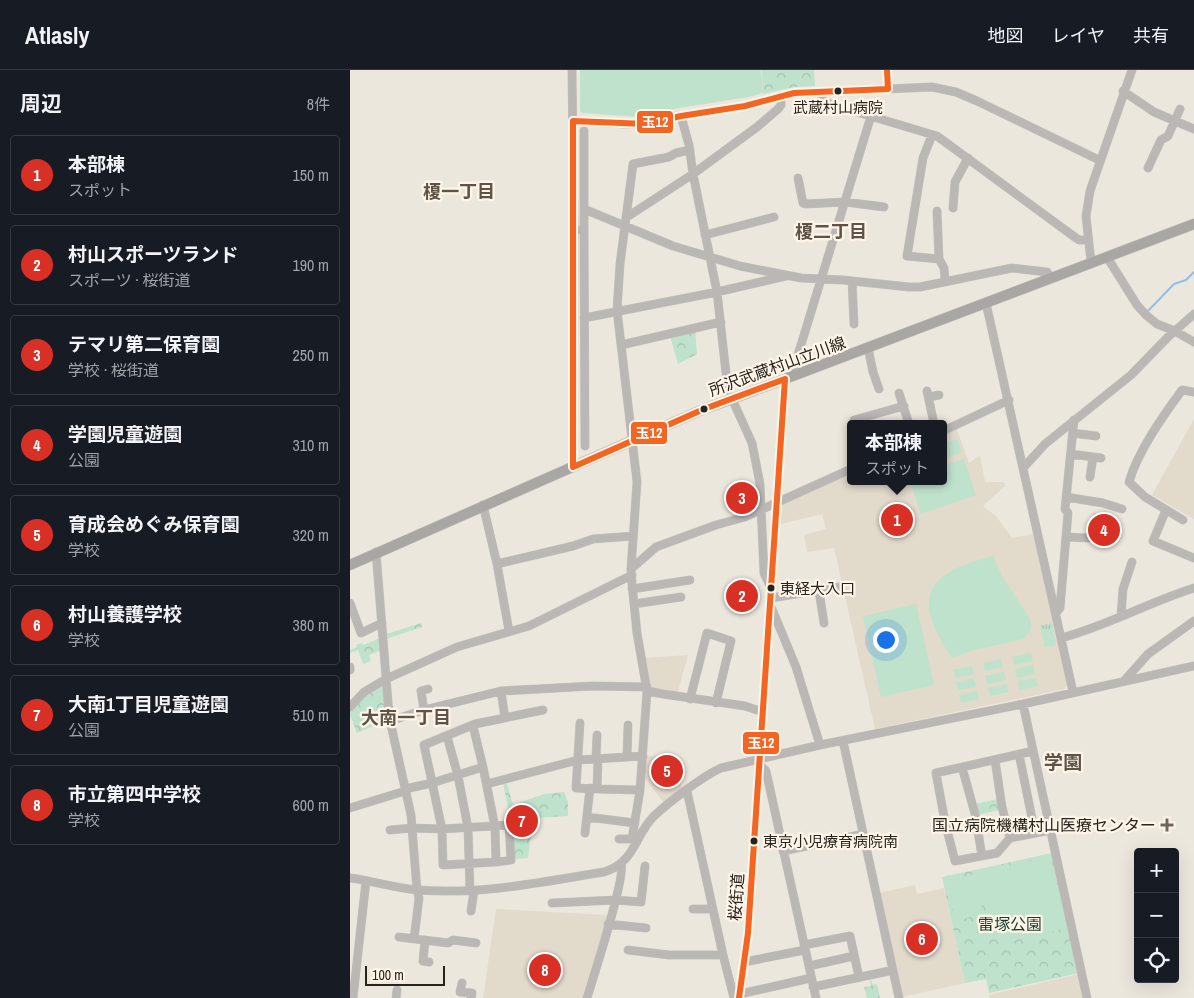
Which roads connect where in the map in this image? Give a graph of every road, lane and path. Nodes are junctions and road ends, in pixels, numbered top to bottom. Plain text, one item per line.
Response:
1 (572, 70) edge
2 (887, 70) edge
3 (1132, 70) edge
4 (888, 89) junction
5 (821, 92) junction
6 (1123, 92) junction
7 (781, 96) junction
8 (1180, 109) dead end
9 (681, 116) junction
10 (872, 116) junction
11 (573, 121) junction
12 (1175, 122) junction
13 (1194, 129) edge
14 (584, 132) dead end
15 (932, 135) junction
16 (690, 150) junction
17 (968, 158) junction
18 (1099, 160) junction
19 (1148, 168) dead end
20 (693, 174) junction
21 (798, 178) dead end
22 (845, 202) junction
23 (884, 207) dead end
24 (953, 208) dead end
25 (584, 209) junction
26 (937, 212) dead end
27 (627, 216) junction
28 (774, 217) dead end
29 (1194, 224) edge
30 (625, 226) junction
31 (574, 230) junction
32 (584, 230) junction
33 (705, 234) junction
34 (1088, 240) junction
35 (1107, 257) junction
36 (710, 258) junction
37 (940, 259) junction
38 (1091, 262) junction
39 (786, 276) junction
40 (1051, 278) junction
41 (821, 280) junction
42 (945, 280) junction
43 (852, 281) junction
44 (717, 292) junction
45 (986, 303) junction
46 (617, 310) junction
47 (1194, 314) edge
48 (584, 318) junction
49 (721, 322) junction
50 (854, 324) dead end
51 (1175, 330) junction
52 (1194, 342) edge
53 (621, 345) junction
54 (868, 348) junction
55 (796, 375) junction
56 (785, 379) junction
57 (574, 383) junction
58 (584, 383) junction
59 (879, 389) dead end
60 (1194, 392) edge
61 (898, 393) dead end
62 (939, 395) dead end
63 (731, 400) junction
64 (1009, 400) junction
65 (904, 406) junction
66 (854, 420) edge
67 (908, 420) edge
68 (933, 420) edge
69 (1074, 420) junction
70 (947, 429) edge
71 (1073, 433) junction
72 (1096, 436) dead end
73 (633, 439) junction
74 (584, 446) dead end
75 (1071, 454) junction
76 (1092, 457) junction
77 (1101, 458) dead end
78 (573, 467) junction
79 (1024, 467) junction
80 (847, 471) edge
81 (1090, 477) dead end
82 (1066, 497) junction
83 (778, 502) junction
84 (483, 505) junction
85 (761, 509) junction
86 (1122, 509) dead end
87 (1166, 510) junction
88 (1183, 520) dead end
89 (633, 536) junction
90 (1066, 537) junction
91 (1089, 538) dead end
92 (376, 552) junction
93 (1194, 558) edge
94 (1132, 562) dead end
95 (497, 564) junction
96 (350, 565) edge
97 (631, 572) junction
98 (690, 580) dead end
99 (840, 587) dead end
100 (1194, 588) edge
101 (632, 589) junction
102 (819, 590) junction
103 (681, 597) dead end
104 (771, 597) junction
105 (350, 603) edge
106 (634, 604) junction
107 (1056, 613) junction
108 (1122, 616) junction
109 (1194, 621) edge
110 (382, 623) junction
111 (824, 623) dead end
112 (509, 631) junction
113 (1061, 638) junction
114 (1194, 666) edge
115 (386, 679) junction
116 (1124, 681) junction
117 (428, 689) dead end
118 (647, 689) junction
119 (501, 691) junction
120 (1073, 692) junction
121 (690, 699) junction
122 (716, 703) junction
123 (1023, 704) junction
124 (350, 707) edge
125 (424, 710) junction
126 (543, 710) dead end
127 (763, 712) junction
128 (505, 718) junction
129 (390, 721) junction
130 (580, 723) dead end
131 (628, 725) dead end
132 (473, 726) junction
133 (597, 735) dead end
134 (447, 736) junction
135 (843, 741) junction
136 (820, 745) junction
137 (1033, 751) junction
138 (1019, 754) junction
139 (643, 756) junction
140 (627, 757) junction
141 (597, 758) junction
142 (578, 760) junction
143 (995, 760) junction
144 (760, 762) junction
145 (483, 767) junction
146 (962, 767) junction
147 (458, 776) junction
148 (432, 783) junction
149 (487, 784) junction
150 (593, 789) junction
151 (405, 790) junction
152 (640, 790) junction
153 (686, 791) junction
154 (350, 808) edge
155 (587, 817) junction
156 (635, 823) junction
157 (495, 827) junction
158 (412, 828) junction
159 (468, 828) junction
160 (442, 829) junction
161 (390, 830) dead end
162 (1051, 830) junction
163 (585, 832) dead end
164 (1035, 833) junction
165 (859, 835) dead end
166 (1010, 838) junction
167 (620, 839) dead end
168 (635, 841) junction
169 (783, 851) junction
170 (982, 856) junction
171 (496, 862) junction
172 (621, 864) junction
173 (469, 865) junction
174 (645, 866) dead end
175 (350, 878) edge
176 (366, 881) junction
177 (417, 890) junction
178 (472, 891) junction
179 (616, 900) junction
180 (552, 903) dead end
181 (693, 909) dead end
182 (713, 909) junction
183 (471, 910) dead end
184 (608, 924) junction
185 (646, 928) dead end
186 (399, 937) dead end
187 (414, 939) junction
188 (425, 940) junction
189 (476, 943) dead end
190 (804, 947) junction
191 (628, 950) dead end
192 (723, 955) junction
193 (854, 956) junction
194 (429, 962) dead end
195 (744, 962) junction
196 (809, 966) junction
197 (888, 971) dead end
198 (859, 977) junction
199 (811, 978) junction
200 (462, 984) dead end
201 (813, 987) junction
202 (738, 997) edge
203 (353, 998) edge
204 (471, 998) edge
205 (587, 998) edge
206 (816, 998) edge
207 (899, 998) edge
208 (1087, 998) edge

1 - 11 street
2 - 4 street
3 - 6 street
4 - 5 street
4 - 18 street
5 - 7 street
5 - 10 street
6 - 12 street
6 - 18 street
7 - 9 street
7 - 20 street
8 - 12 street
9 - 11 street
9 - 16 street
10 - 15 street
10 - 22 street
11 - 31 street
12 - 13 street
12 - 19 street
14 - 25 street
15 - 17 street
15 - 37 street
16 - 20 street
16 - 27 street
17 - 24 street
17 - 34 street
18 - 34 street
20 - 27 street
20 - 33 street
21 - 22 street
22 - 23 street
22 - 41 street
25 - 30 street
25 - 32 street
26 - 37 street
27 - 30 street
28 - 33 street
29 - 35 main road, 所沢武蔵村山立川線
30 - 36 street
30 - 46 street
31 - 32 street
31 - 57 street
32 - 48 street
33 - 36 street
34 - 38 street
35 - 38 main road, 所沢武蔵村山立川線
35 - 51 street
36 - 39 street
36 - 44 street
37 - 42 street
38 - 40 main road, 所沢武蔵村山立川線
39 - 41 street
39 - 44 street
40 - 42 street
40 - 45 main road, 所沢武蔵村山立川線
41 - 43 street
41 - 55 street
42 - 43 street
43 - 50 street
44 - 46 street
44 - 49 street
45 - 54 main road, 所沢武蔵村山立川線
45 - 64 street
46 - 48 street
46 - 53 street
47 - 51 street
48 - 58 street
49 - 53 street
49 - 63 street
51 - 52 street
51 - 69 street
53 - 73 street
54 - 55 main road, 所沢武蔵村山立川線
54 - 59 street
55 - 56 main road, 所沢武蔵村山立川線
56 - 63 main road, 所沢武蔵村山立川線
56 - 83 street, 桜街道
57 - 58 street
57 - 78 street
58 - 74 street
60 - 87 street
61 - 65 street
62 - 68 street
63 - 73 main road, 所沢武蔵村山立川線
63 - 85 street
64 - 70 street
64 - 79 street
65 - 66 street
65 - 67 street
69 - 71 street
69 - 79 street
71 - 72 street
71 - 75 street
73 - 78 main road, 所沢武蔵村山立川線
73 - 89 street
75 - 76 street
75 - 82 street
76 - 77 street
76 - 81 street
78 - 84 main road, 所沢武蔵村山立川線
79 - 107 street
80 - 83 street
82 - 86 street
82 - 90 street
83 - 85 street
83 - 104 street, 桜街道
84 - 92 main road, 所沢武蔵村山立川線
84 - 95 street
85 - 97 street
85 - 104 street
87 - 88 street
87 - 93 street
89 - 95 street
89 - 97 street
90 - 91 street
90 - 107 street
92 - 96 main road, 所沢武蔵村山立川線
92 - 110 street
94 - 108 street
95 - 112 street
97 - 101 street
97 - 112 street
98 - 101 street
99 - 102 street
100 - 108 street
101 - 106 street
102 - 104 street
102 - 111 street
103 - 106 street
104 - 127 street, 桜街道
104 - 136 street
105 - 110 street
106 - 118 street
107 - 113 street
108 - 113 street
109 - 116 street
110 - 115 street
112 - 115 street
113 - 120 street
114 - 116 street
115 - 124 street
115 - 129 street
116 - 120 street
117 - 125 street
118 - 119 street
118 - 121 street
118 - 139 street
119 - 125 street
119 - 128 street
120 - 123 street
121 - 122 street
121 - 122 street
122 - 127 street
123 - 135 street
123 - 137 street
125 - 129 street
126 - 128 street
127 - 144 street, 桜街道
128 - 132 street
129 - 151 street
130 - 142 street
131 - 140 street
132 - 134 street
132 - 145 street
133 - 141 street
134 - 147 street
134 - 148 street
135 - 136 street
135 - 207 street
136 - 144 street
137 - 138 street
137 - 162 street
138 - 143 street
138 - 164 street
139 - 140 street
139 - 152 street
140 - 141 street
141 - 142 street
141 - 150 street
142 - 149 street
142 - 150 street
143 - 146 street
143 - 166 street
144 - 153 street
144 - 169 street
144 - 195 street, 桜街道
145 - 147 street
145 - 149 street
146 - 170 street
146 - 170 street
147 - 148 street
147 - 159 street
148 - 151 street
148 - 160 street
149 - 157 street
150 - 152 street
150 - 155 street
151 - 154 street
151 - 158 street
152 - 156 street
153 - 168 street
153 - 182 street
155 - 156 street
155 - 163 street
156 - 168 street
157 - 159 street
157 - 171 street
157 - 171 street
158 - 160 street
158 - 161 street
158 - 177 street
159 - 160 street
159 - 173 street
160 - 173 street
162 - 164 street
162 - 208 street
164 - 166 street
165 - 169 street
166 - 170 street
167 - 168 street
168 - 172 street
169 - 190 street
171 - 173 street
172 - 178 street
172 - 179 street
173 - 178 street
174 - 179 street
175 - 176 street
176 - 177 street
176 - 203 street
177 - 178 street
177 - 187 street
178 - 183 street
179 - 180 street
179 - 184 street
181 - 182 street
182 - 192 street
184 - 185 street
184 - 205 street
186 - 187 street
187 - 188 street
188 - 189 street
188 - 194 street
190 - 193 street
190 - 195 street
190 - 196 street
191 - 192 street
192 - 202 street
193 - 196 street
193 - 198 street
195 - 202 street, 桜街道
196 - 199 street
197 - 198 street
198 - 201 street
199 - 201 street
199 - 202 street
200 - 204 street
201 - 206 street

